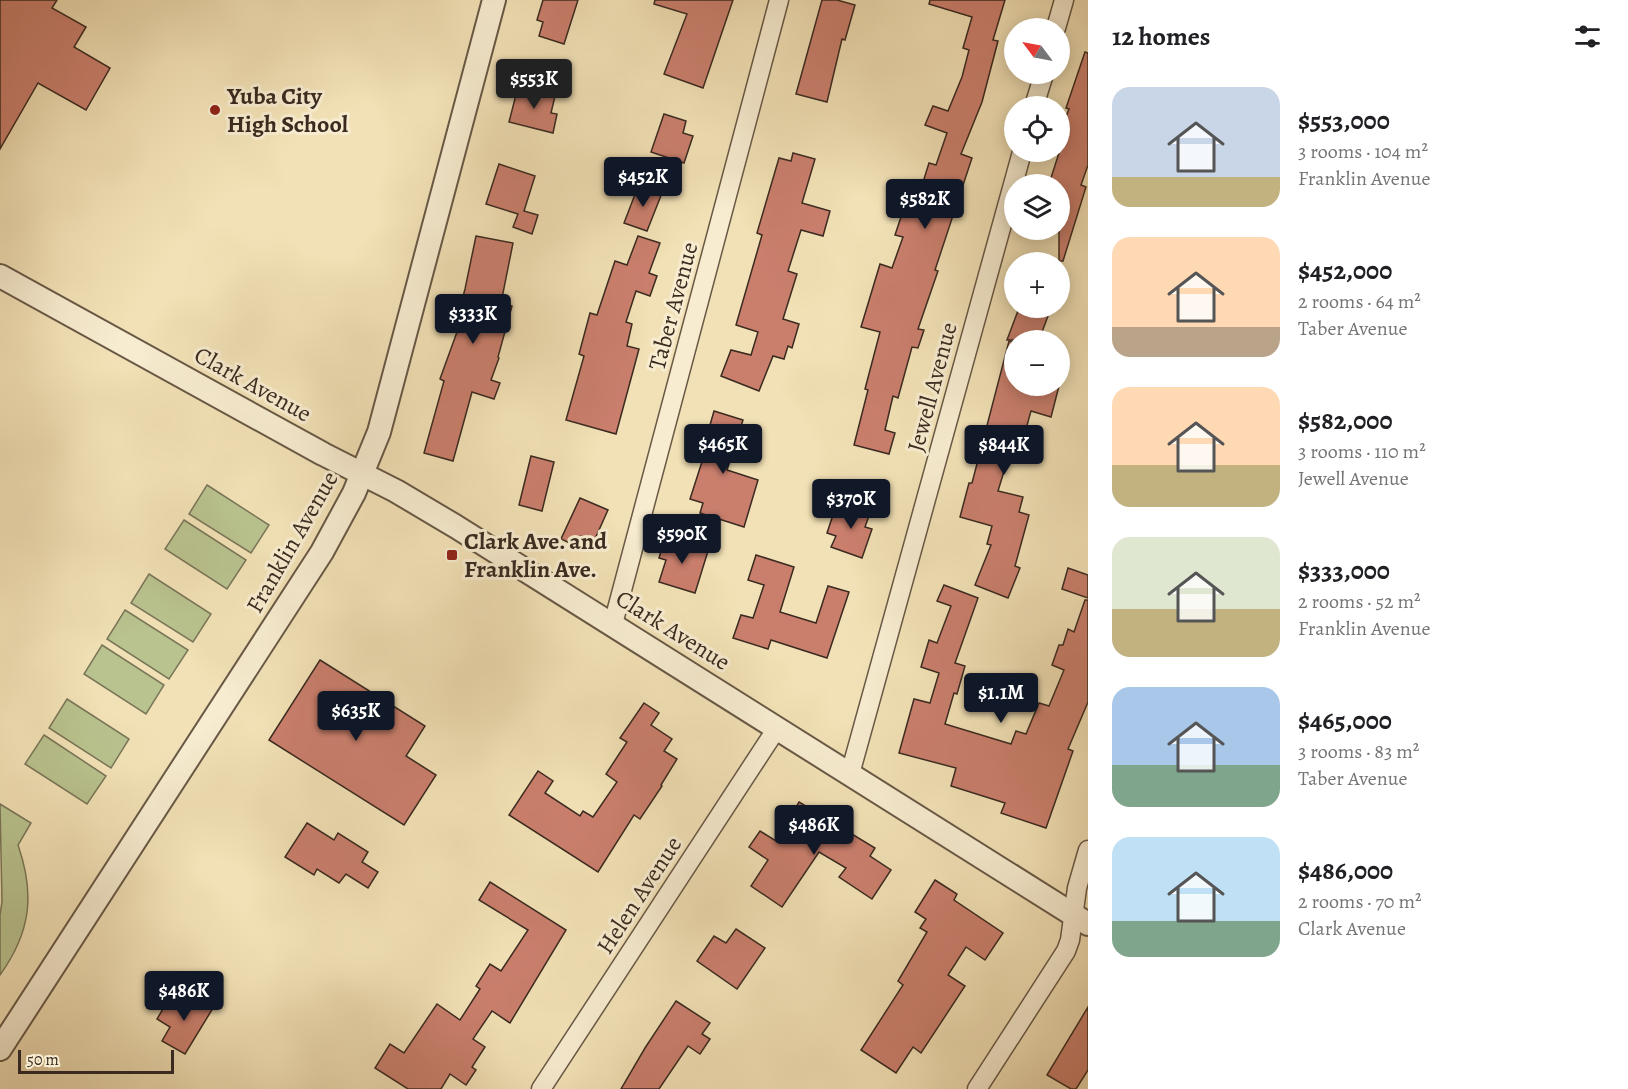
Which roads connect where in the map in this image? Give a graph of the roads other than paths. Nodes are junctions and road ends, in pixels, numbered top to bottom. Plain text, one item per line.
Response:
1 (494, 0) edge
2 (779, 0) edge
3 (1064, 0) edge
4 (1059, 18) edge
5 (1019, 162) edge
6 (0, 276) edge
7 (363, 474) junction
8 (613, 624) junction
9 (777, 728) junction
10 (850, 774) junction
11 (1088, 850) edge
12 (1080, 919) edge
13 (0, 1049) edge
14 (541, 1089) edge
15 (976, 1089) edge

1 - 7 street, Franklin Avenue
2 - 8 street, Taber Avenue
3 - 4 street
5 - 10 street, Jewell Avenue
6 - 7 street, Clark Avenue
7 - 8 street, Clark Avenue
7 - 13 street, Franklin Avenue
8 - 9 street, Clark Avenue
9 - 10 street, Clark Avenue
9 - 14 street, Helen Avenue
10 - 12 street, Clark Avenue
11 - 12 street
12 - 15 street

